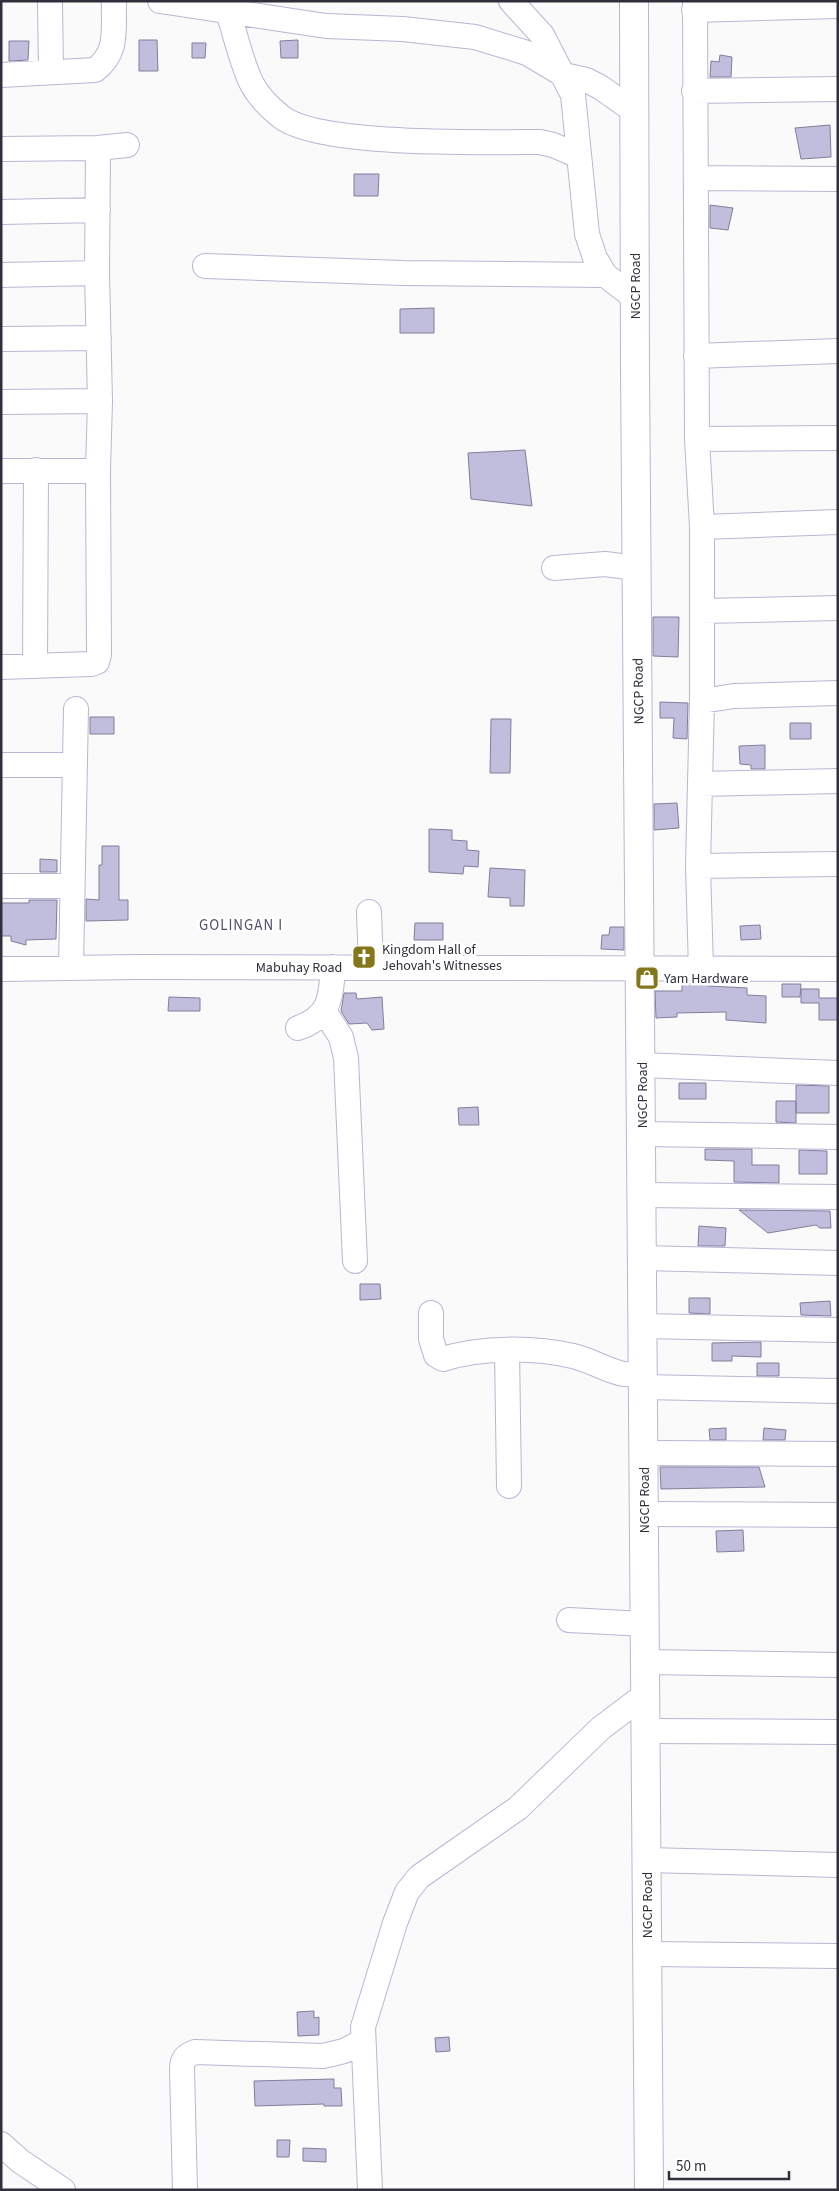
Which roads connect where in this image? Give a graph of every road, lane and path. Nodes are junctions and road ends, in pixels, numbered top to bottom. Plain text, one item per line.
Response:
1 (50, 1) edge
2 (114, 1) edge
3 (160, 1) edge
4 (511, 1) edge
5 (634, 1) edge
6 (694, 6) edge
7 (838, 6) edge
8 (228, 12) junction
9 (51, 72) junction
10 (1, 75) edge
11 (564, 75) junction
12 (838, 89) edge
13 (694, 91) junction
14 (634, 110) junction
15 (127, 145) dead end
16 (98, 148) junction
17 (1, 150) edge
18 (579, 156) junction
19 (696, 178) junction
20 (838, 179) edge
21 (98, 210) junction
22 (1, 212) edge
23 (205, 266) dead end
24 (97, 273) junction
25 (1, 274) edge
26 (605, 275) junction
27 (635, 298) junction
28 (99, 338) junction
29 (1, 339) edge
30 (838, 352) edge
31 (696, 356) junction
32 (100, 401) junction
33 (1, 402) edge
34 (838, 438) edge
35 (697, 439) junction
36 (36, 470) junction
37 (1, 471) edge
38 (98, 471) junction
39 (838, 522) edge
40 (702, 526) junction
41 (554, 568) dead end
42 (636, 568) junction
43 (838, 608) edge
44 (702, 611) junction
45 (35, 666) junction
46 (1, 667) edge
47 (838, 693) edge
48 (702, 701) junction
49 (76, 709) dead end
50 (1, 765) edge
51 (75, 765) junction
52 (838, 781) edge
53 (700, 784) junction
54 (838, 864) edge
55 (698, 866) junction
56 (1, 886) edge
57 (72, 886) junction
58 (369, 912) dead end
59 (333, 967) junction
60 (371, 967) junction
61 (71, 968) junction
62 (1, 969) edge
63 (641, 969) junction
64 (701, 969) junction
65 (838, 969) edge
66 (324, 1011) junction
67 (298, 1028) dead end
68 (642, 1065) junction
69 (838, 1073) edge
70 (642, 1134) junction
71 (838, 1137) edge
72 (642, 1195) junction
73 (838, 1197) edge
74 (643, 1258) junction
75 (355, 1261) dead end
76 (838, 1263) edge
77 (431, 1313) dead end
78 (643, 1326) junction
79 (838, 1330) edge
80 (507, 1350) junction
81 (644, 1380) junction
82 (838, 1391) edge
83 (644, 1453) junction
84 (838, 1454) edge
85 (509, 1486) dead end
86 (644, 1514) junction
87 (838, 1516) edge
88 (569, 1620) dead end
89 (645, 1624) junction
90 (645, 1662) junction
91 (838, 1665) edge
92 (646, 1694) junction
93 (646, 1731) junction
94 (838, 1732) edge
95 (647, 1860) junction
96 (838, 1865) edge
97 (647, 1954) junction
98 (838, 1956) edge
99 (363, 2041) junction
100 (1, 2144) edge
101 (63, 2190) edge
102 (185, 2190) edge
103 (370, 2190) edge
104 (649, 2190) edge

1 - 9 street
2 - 9 street
3 - 8 street
4 - 11 street
5 - 14 main road, NGCP Road
6 - 7 street
6 - 13 street
8 - 11 street
8 - 18 street
9 - 10 street
11 - 14 street
11 - 18 street
12 - 13 street
13 - 19 street
14 - 27 main road, NGCP Road
15 - 16 street
16 - 17 street
16 - 21 street
18 - 26 street
19 - 20 street
19 - 31 street
21 - 22 street
21 - 24 street
23 - 26 street
24 - 25 street
24 - 28 street
26 - 27 street
27 - 42 main road, NGCP Road
28 - 29 street
28 - 32 street
30 - 31 street
31 - 35 street
32 - 33 street
32 - 38 street
34 - 35 street
35 - 40 street
36 - 37 street
36 - 38 street
36 - 45 street
38 - 45 street
39 - 40 street
40 - 44 street
41 - 42 street
42 - 63 main road, NGCP Road
43 - 44 street
44 - 48 street
45 - 46 street
47 - 48 street
48 - 53 street
49 - 51 street
50 - 51 street
51 - 57 street
52 - 53 street
53 - 55 street
54 - 55 street
55 - 64 street
56 - 57 street
57 - 61 street
58 - 60 street
59 - 60 street, Mabuhay Road
59 - 61 street, Mabuhay Road
59 - 66 street
60 - 63 street, Mabuhay Road
61 - 62 street, Mabuhay Road
63 - 64 street, Mabuhay Road
63 - 68 main road, NGCP Road
64 - 65 street, Mabuhay Road
66 - 67 street
66 - 75 street
68 - 69 street
68 - 70 main road, NGCP Road
70 - 71 street
70 - 72 main road, NGCP Road
72 - 73 street
72 - 74 main road, NGCP Road
74 - 76 street
74 - 78 main road, NGCP Road
77 - 80 street
78 - 79 street
78 - 81 main road, NGCP Road
80 - 81 street
80 - 85 street
81 - 82 street
81 - 83 main road, NGCP Road
83 - 84 street
83 - 86 main road, NGCP Road
86 - 87 street
86 - 89 main road, NGCP Road
88 - 89 street
89 - 90 main road, NGCP Road
90 - 91 street
90 - 92 main road, NGCP Road
92 - 93 main road, NGCP Road
92 - 99 street
93 - 94 street
93 - 95 main road, NGCP Road
95 - 96 street
95 - 97 main road, NGCP Road
97 - 98 street
97 - 104 main road, NGCP Road
99 - 102 street
99 - 103 street
100 - 101 street

